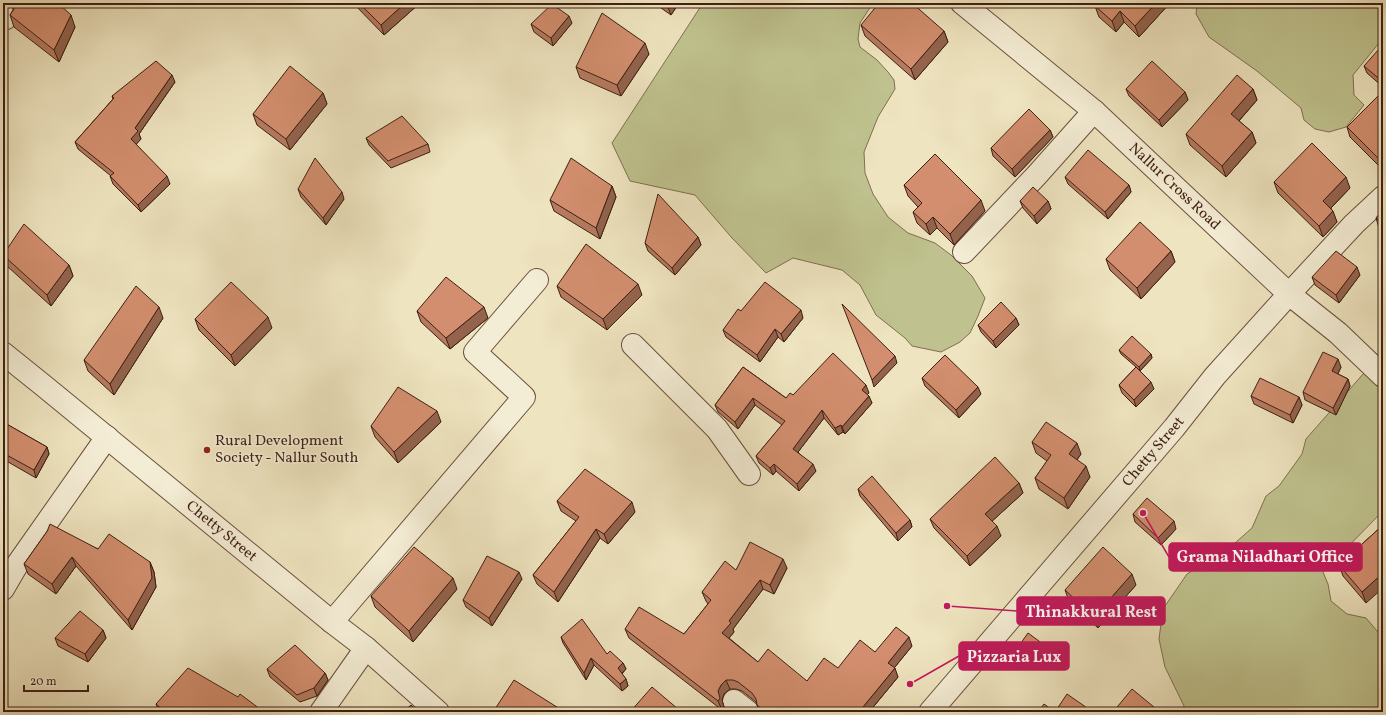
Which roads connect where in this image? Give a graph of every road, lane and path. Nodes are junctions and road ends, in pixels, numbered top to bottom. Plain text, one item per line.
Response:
1 (962, 3) edge
2 (1094, 111) junction
3 (1383, 197) edge
4 (964, 252) dead end
5 (537, 280) dead end
6 (1289, 294) junction
7 (633, 345) dead end
8 (3, 353) edge
9 (1383, 376) edge
10 (107, 437) junction
11 (749, 474) dead end
12 (3, 589) edge
13 (332, 622) junction
14 (366, 648) junction
15 (321, 712) edge
16 (438, 712) edge
17 (930, 712) edge

1 - 2 street, Nallur Cross Road
2 - 4 street
2 - 6 street, Nallur Cross Road
3 - 6 street, Chetty Street
5 - 13 street
6 - 9 street, Nallur Cross Road
6 - 17 street, Chetty Street
7 - 11 street
8 - 10 street, Chetty Street
10 - 12 street
10 - 13 street, Chetty Street
13 - 14 street, Chetty Street
14 - 15 street
14 - 16 street, Chetty Street

